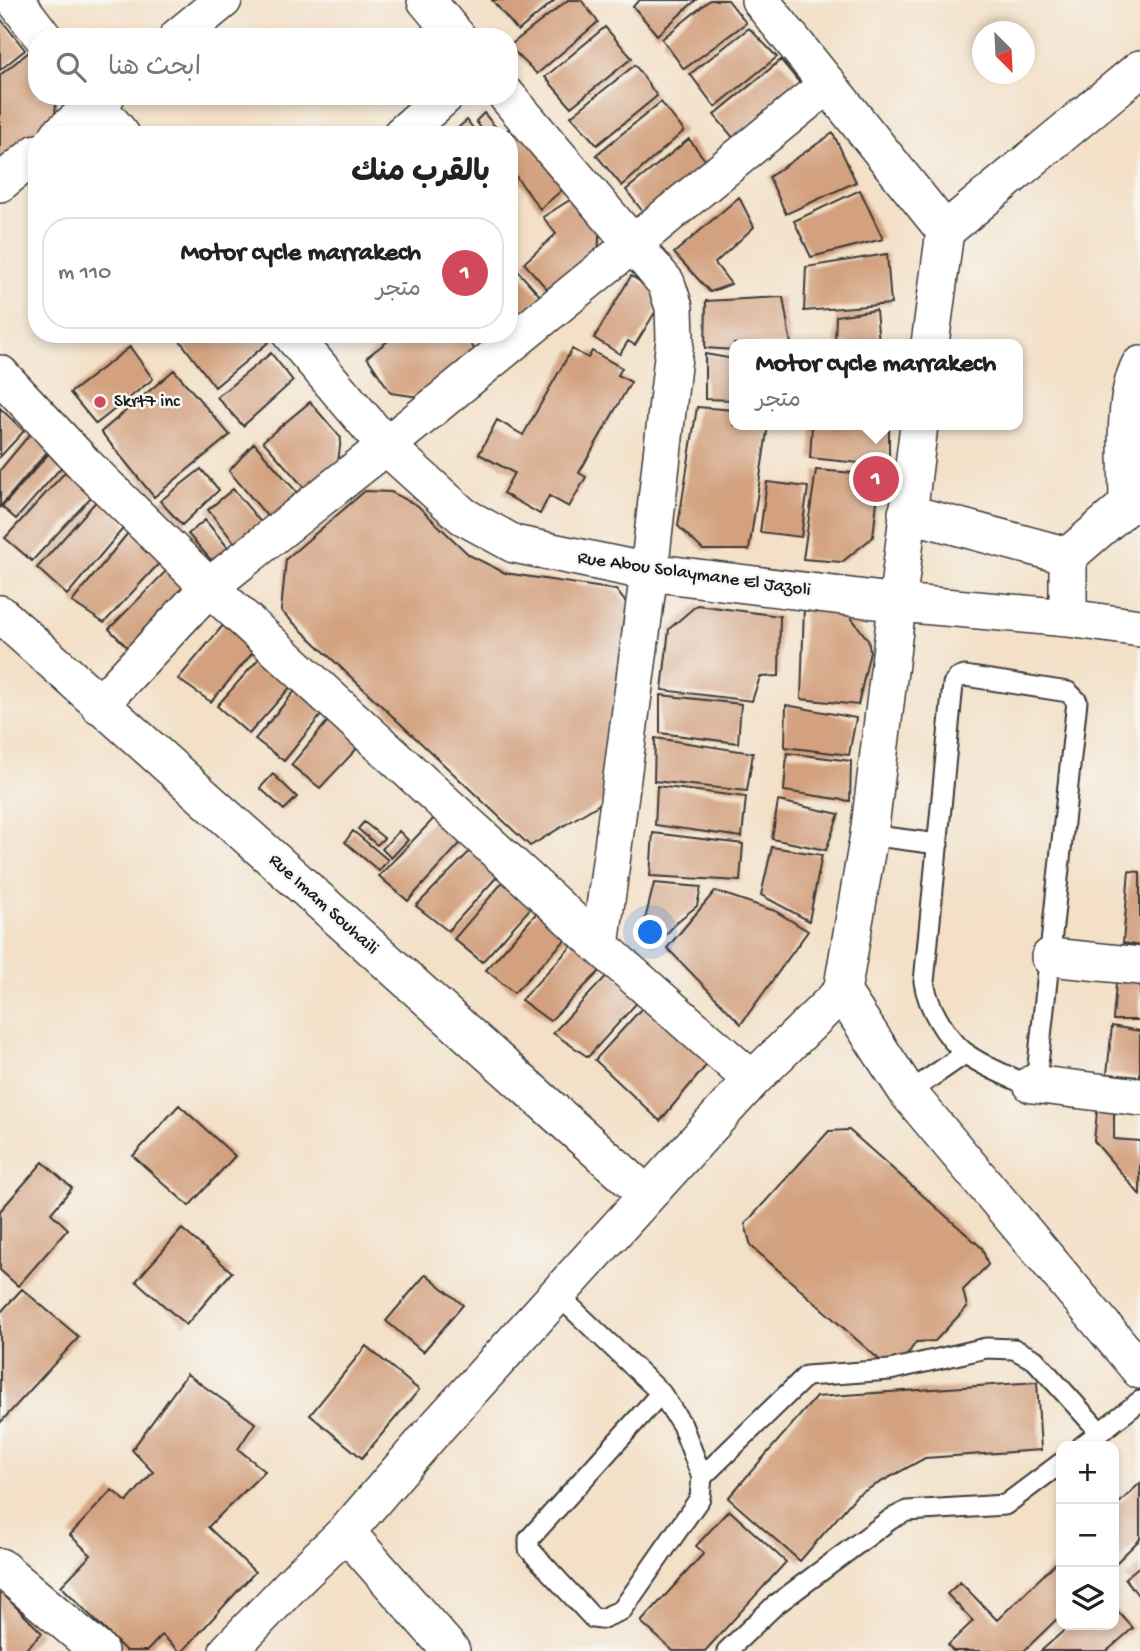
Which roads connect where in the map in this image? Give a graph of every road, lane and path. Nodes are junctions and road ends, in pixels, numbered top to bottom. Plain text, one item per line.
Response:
1 (15, 0) edge
2 (223, 0) edge
3 (426, 0) edge
4 (761, 0) edge
5 (36, 28) edge
6 (189, 28) edge
7 (449, 28) edge
8 (1140, 69) edge
9 (828, 84) junction
10 (91, 105) edge
11 (101, 105) edge
12 (435, 105) edge
13 (515, 105) edge
14 (68, 126) edge
15 (115, 126) edge
16 (411, 126) edge
17 (28, 160) edge
18 (0, 183) edge
19 (945, 232) junction
20 (632, 244) junction
21 (518, 338) edge
22 (931, 339) edge
23 (299, 343) edge
24 (511, 343) edge
25 (1140, 365) edge
26 (0, 374) edge
27 (918, 430) edge
28 (386, 446) junction
29 (1136, 501) edge
30 (907, 513) junction
31 (1068, 556) junction
32 (649, 572) junction
33 (209, 587) junction
34 (899, 603) junction
35 (0, 614) edge
36 (1068, 618) junction
37 (1140, 628) edge
38 (99, 705) junction
39 (869, 835) junction
40 (938, 844) junction
41 (600, 946) junction
42 (1050, 957) junction
43 (1140, 966) edge
44 (842, 992) junction
45 (965, 1053) junction
46 (752, 1080) junction
47 (1032, 1084) junction
48 (908, 1093) junction
49 (1140, 1097) edge
50 (647, 1195) junction
51 (558, 1296) junction
52 (1140, 1370) edge
53 (661, 1393) junction
54 (1140, 1401) edge
55 (1100, 1432) junction
56 (1088, 1441) edge
57 (1056, 1467) edge
58 (702, 1477) junction
59 (346, 1532) junction
60 (0, 1567) edge
61 (99, 1651) edge
62 (228, 1651) edge
63 (451, 1651) edge
64 (727, 1651) edge

1 - 5 street
2 - 6 street
3 - 7 street
4 - 9 street
8 - 19 street
9 - 19 street
9 - 20 street
10 - 14 street
11 - 15 street
12 - 16 street
13 - 20 street
17 - 18 street
19 - 22 street
20 - 21 street
20 - 32 street
23 - 28 street, Rue Abou Solaymane El Jazoli
24 - 28 street
25 - 29 street
26 - 33 street
27 - 30 street
28 - 32 street, Rue Abou Solaymane El Jazoli
28 - 33 street
29 - 31 street
30 - 31 street
30 - 34 street
31 - 36 street
32 - 34 street, Rue Abou Solaymane El Jazoli
32 - 41 street
33 - 38 street
33 - 41 street
34 - 36 street, Rue Abou Solaymane El Jazoli
34 - 39 street
35 - 38 street, Rue Imam Souhaili
36 - 37 street, Rue Abou Solaymane El Jazoli
38 - 50 street, Rue Imam Souhaili
39 - 40 lane
39 - 44 street
40 - 42 lane
40 - 45 lane
41 - 46 street
42 - 43 street
42 - 47 lane
44 - 46 street
44 - 48 street
45 - 47 lane
45 - 48 lane
46 - 50 street
47 - 49 street
48 - 52 street
50 - 51 street
51 - 53 lane
51 - 59 street
53 - 58 lane
53 - 58 lane
54 - 55 lane
55 - 56 lane
55 - 58 lane
57 - 64 lane
59 - 62 street
59 - 63 street
60 - 61 street

